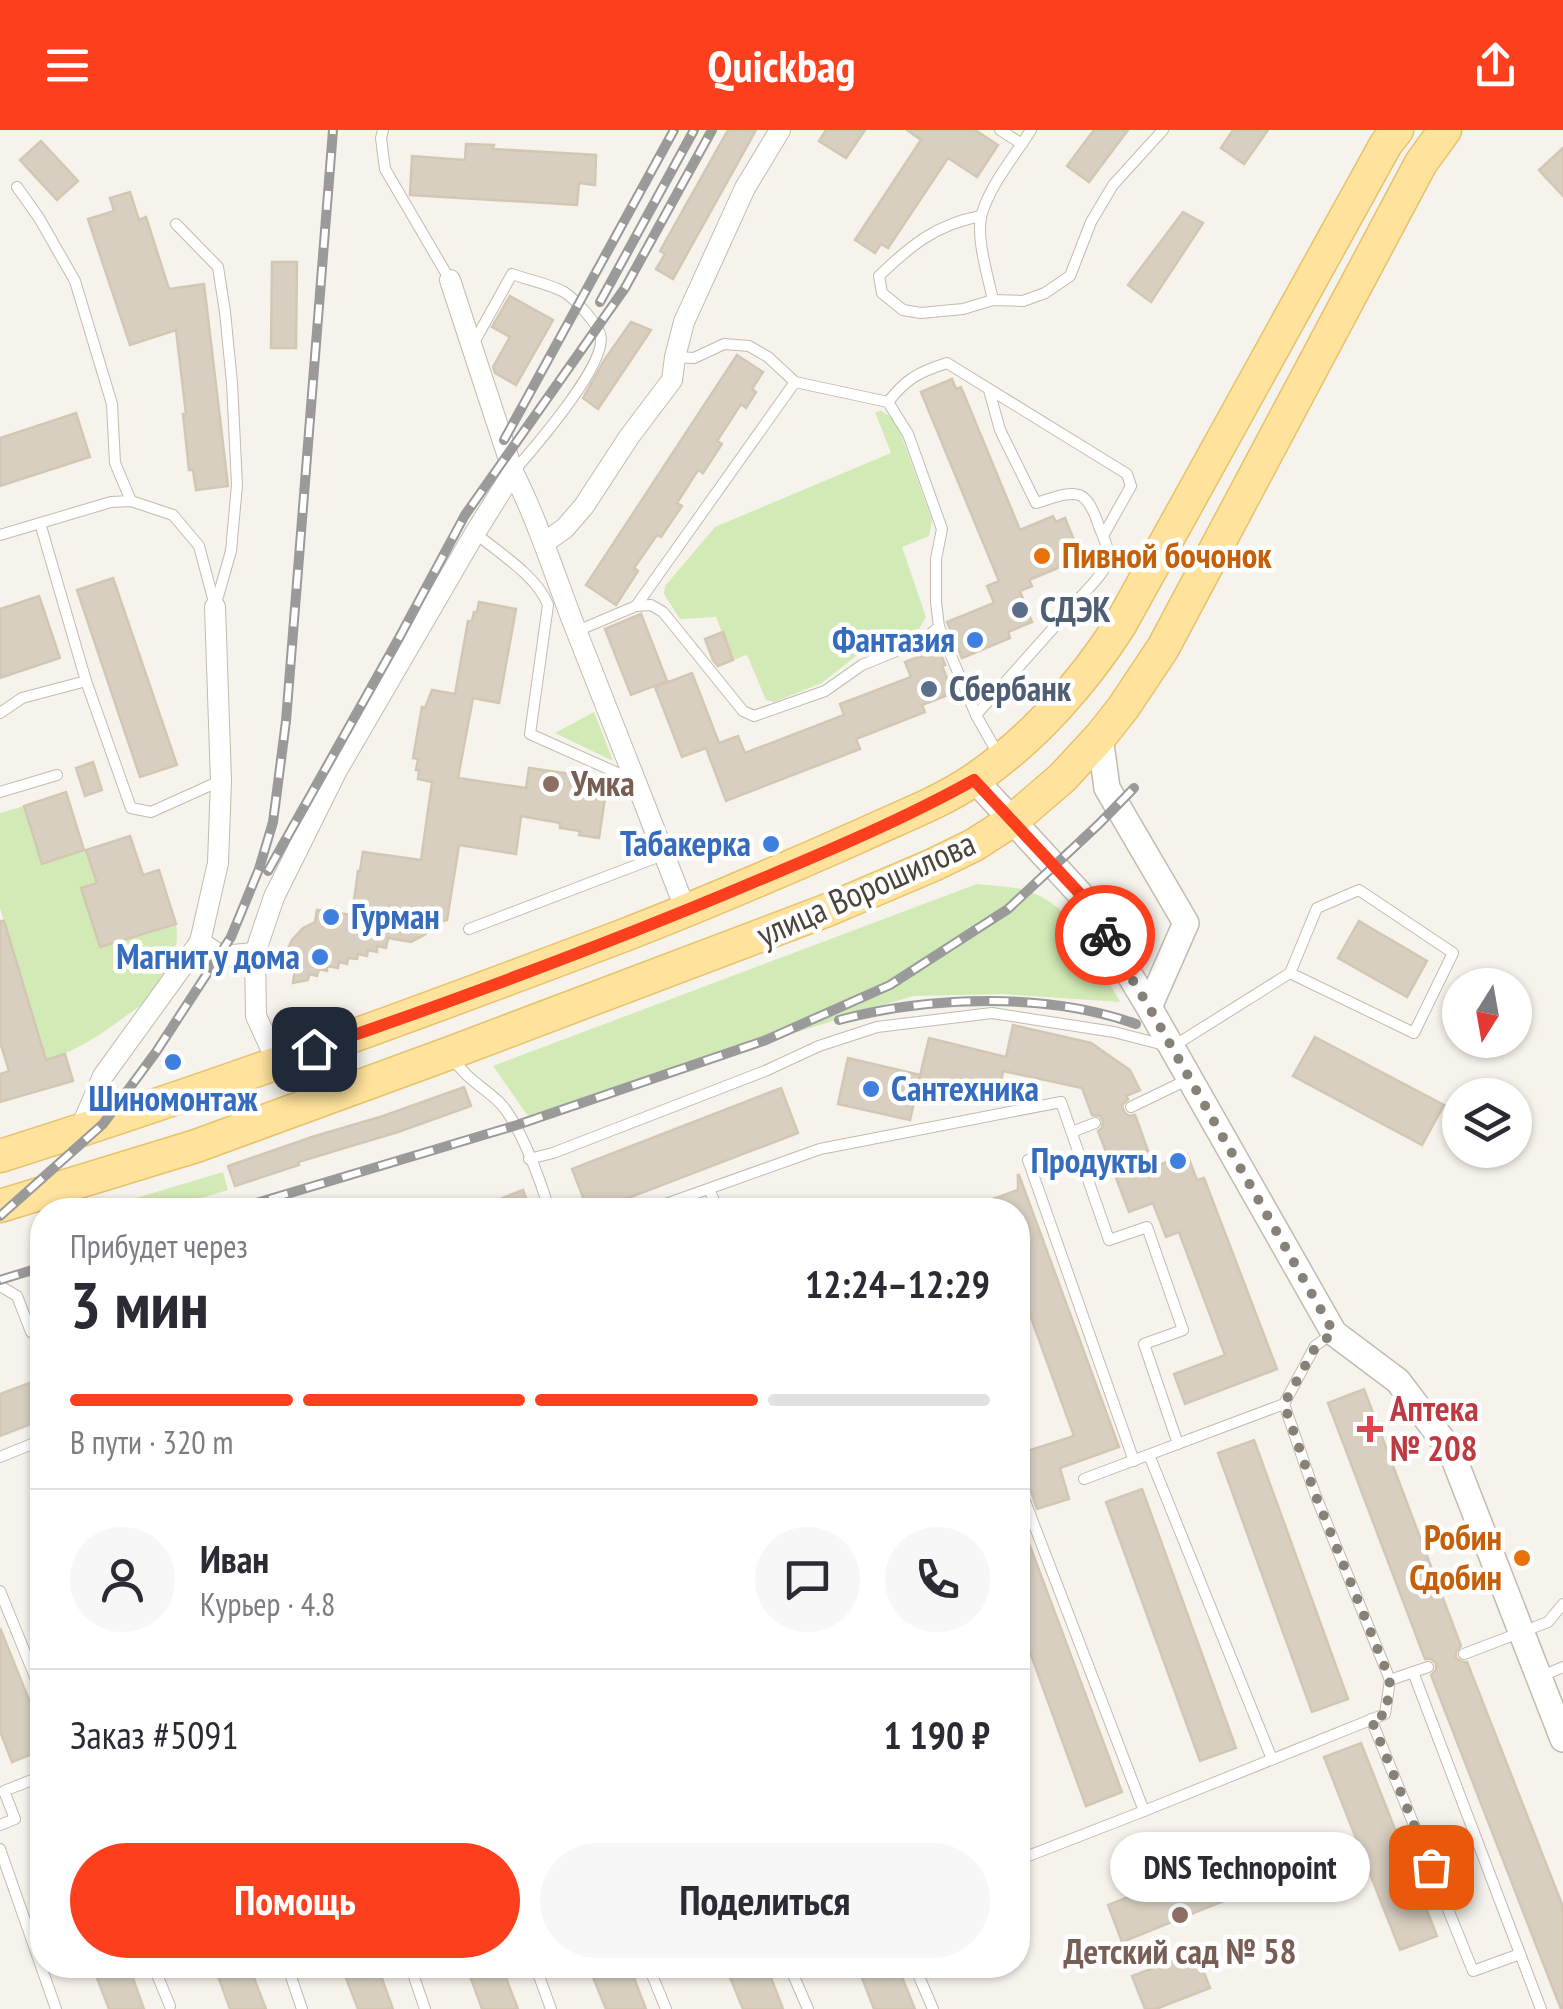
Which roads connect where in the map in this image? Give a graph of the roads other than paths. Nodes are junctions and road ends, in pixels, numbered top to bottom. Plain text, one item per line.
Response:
1 (383, 130) edge
2 (780, 130) edge
3 (1000, 130) edge
4 (1030, 130) edge
5 (1163, 130) edge
6 (1397, 130) edge
7 (1445, 130) edge
8 (1022, 144) junction
9 (18, 187) dead end
10 (980, 216) junction
11 (176, 224) dead end
12 (450, 280) joint
13 (994, 300) junction
14 (471, 349) junction
15 (675, 357) junction
16 (795, 382) junction
17 (989, 389) junction
18 (888, 402) junction
19 (513, 472) junction
20 (131, 501) junction
21 (40, 523) junction
22 (475, 533) junction
23 (0, 536) edge
24 (1103, 536) junction
25 (544, 543) junction
26 (1080, 598) junction
27 (636, 606) junction
28 (215, 607) junction
29 (1120, 625) junction
30 (939, 627) junction
31 (576, 631) junction
32 (86, 681) junction
33 (0, 714) edge
34 (976, 715) junction
35 (1100, 737) junction
36 (1001, 759) junction
37 (57, 775) dead end
38 (974, 780) junction
39 (222, 781) junction
40 (637, 781) junction
41 (0, 792) edge
42 (1013, 820) junction
43 (664, 854) junction
44 (686, 911) junction
45 (469, 929) dead end
46 (200, 942) junction
47 (254, 953) junction
48 (1290, 972) junction
49 (1149, 1007) junction
50 (1172, 1046) junction
51 (450, 1053) junction
52 (277, 1062) junction
53 (1190, 1079) junction
54 (1131, 1107) dead end
55 (1094, 1123) dead end
56 (79, 1132) junction
57 (1072, 1132) junction
58 (2, 1150) edge
59 (530, 1159) junction
60 (1028, 1160) dead end
61 (709, 1189) junction
62 (544, 1198) edge
63 (683, 1198) edge
64 (713, 1198) edge
65 (0, 1206) edge
66 (0, 1286) edge
67 (30, 1327) edge
68 (1334, 1333) junction
69 (1284, 1404) junction
70 (1178, 1444) junction
71 (30, 1445) edge
72 (1148, 1455) junction
73 (0, 1456) edge
74 (1134, 1460) junction
75 (1084, 1479) dead end
76 (1030, 1527) edge
77 (0, 1591) edge
78 (1563, 1604) edge
79 (1521, 1632) junction
80 (1464, 1654) dead end
81 (30, 1665) edge
82 (1563, 1666) edge
83 (1428, 1667) dead end
84 (1413, 1672) junction
85 (1538, 1678) junction
86 (1390, 1680) junction
87 (1371, 1719) junction
88 (1563, 1738) edge
89 (1272, 1759) junction
90 (30, 1781) edge
91 (1144, 1812) junction
92 (0, 1825) edge
93 (0, 1850) edge
94 (1030, 1855) edge
95 (30, 1935) edge
96 (1520, 1954) junction
97 (45, 1978) edge
98 (158, 1978) edge
99 (291, 1978) edge
100 (414, 1978) edge
101 (540, 1978) edge
102 (653, 1978) edge
103 (795, 1978) edge
104 (919, 1978) edge
105 (170, 2006) dead end
106 (56, 2009) edge
107 (302, 2009) edge
108 (425, 2009) edge
109 (551, 2009) edge
110 (666, 2009) edge
111 (808, 2009) edge
112 (932, 2009) edge
113 (1541, 2009) edge

1 - 12 lane
2 - 15 street
3 - 8 lane
4 - 8 lane
5 - 13 lane
6 - 29 main road, улица Ворошилова
7 - 35 main road, улица Ворошилова
8 - 10 lane
9 - 20 lane
10 - 13 lane
10 - 13 lane
11 - 28 lane
12 - 14 street
14 - 19 street
14 - 19 lane
15 - 16 lane
15 - 25 street
16 - 18 lane
16 - 27 lane
17 - 18 lane
17 - 24 lane
17 - 24 lane
18 - 30 lane
19 - 22 street
19 - 25 street
20 - 21 lane
20 - 28 lane
21 - 23 lane
21 - 32 lane
22 - 40 lane
22 - 47 street
24 - 26 lane
25 - 31 street
26 - 29 lane
26 - 34 lane
27 - 30 lane
27 - 31 lane
28 - 39 street
29 - 36 main road, улица Ворошилова
30 - 34 lane
31 - 40 street
32 - 33 lane
32 - 39 lane
34 - 36 lane
35 - 42 main road, улица Ворошилова
35 - 49 street
36 - 38 main road, улица Ворошилова
37 - 41 lane
38 - 42 street
38 - 44 main road, улица Ворошилова
39 - 46 street
40 - 43 street
42 - 49 street
42 - 51 main road, улица Ворошилова
43 - 44 street
43 - 45 lane
44 - 52 main road, улица Ворошилова
46 - 47 street
46 - 56 street
47 - 52 street
48 - 48 lane
48 - 50 lane
49 - 50 street
50 - 53 street
50 - 59 lane
51 - 59 lane
51 - 65 main road, улица Ворошилова
52 - 56 main road, улица Ворошилова
53 - 54 lane
53 - 68 street
55 - 57 lane
56 - 58 main road, улица Ворошилова
57 - 61 lane
57 - 70 lane
59 - 62 lane
60 - 74 lane
61 - 63 lane
61 - 64 lane
66 - 67 lane
68 - 69 lane
68 - 79 street
69 - 70 lane
69 - 86 lane
70 - 72 lane
71 - 73 lane
72 - 74 lane
72 - 89 lane
74 - 75 lane
76 - 91 lane
77 - 81 lane
78 - 79 lane
79 - 80 lane
79 - 85 street
82 - 85 lane
83 - 84 lane
84 - 86 lane
84 - 96 lane
85 - 88 street
86 - 87 lane
87 - 89 lane
87 - 96 lane
89 - 91 lane
90 - 92 lane
91 - 94 lane
93 - 95 lane
96 - 113 lane
97 - 106 lane
98 - 105 lane
99 - 107 lane
100 - 108 lane
101 - 109 lane
102 - 110 lane
103 - 111 lane
104 - 112 lane

